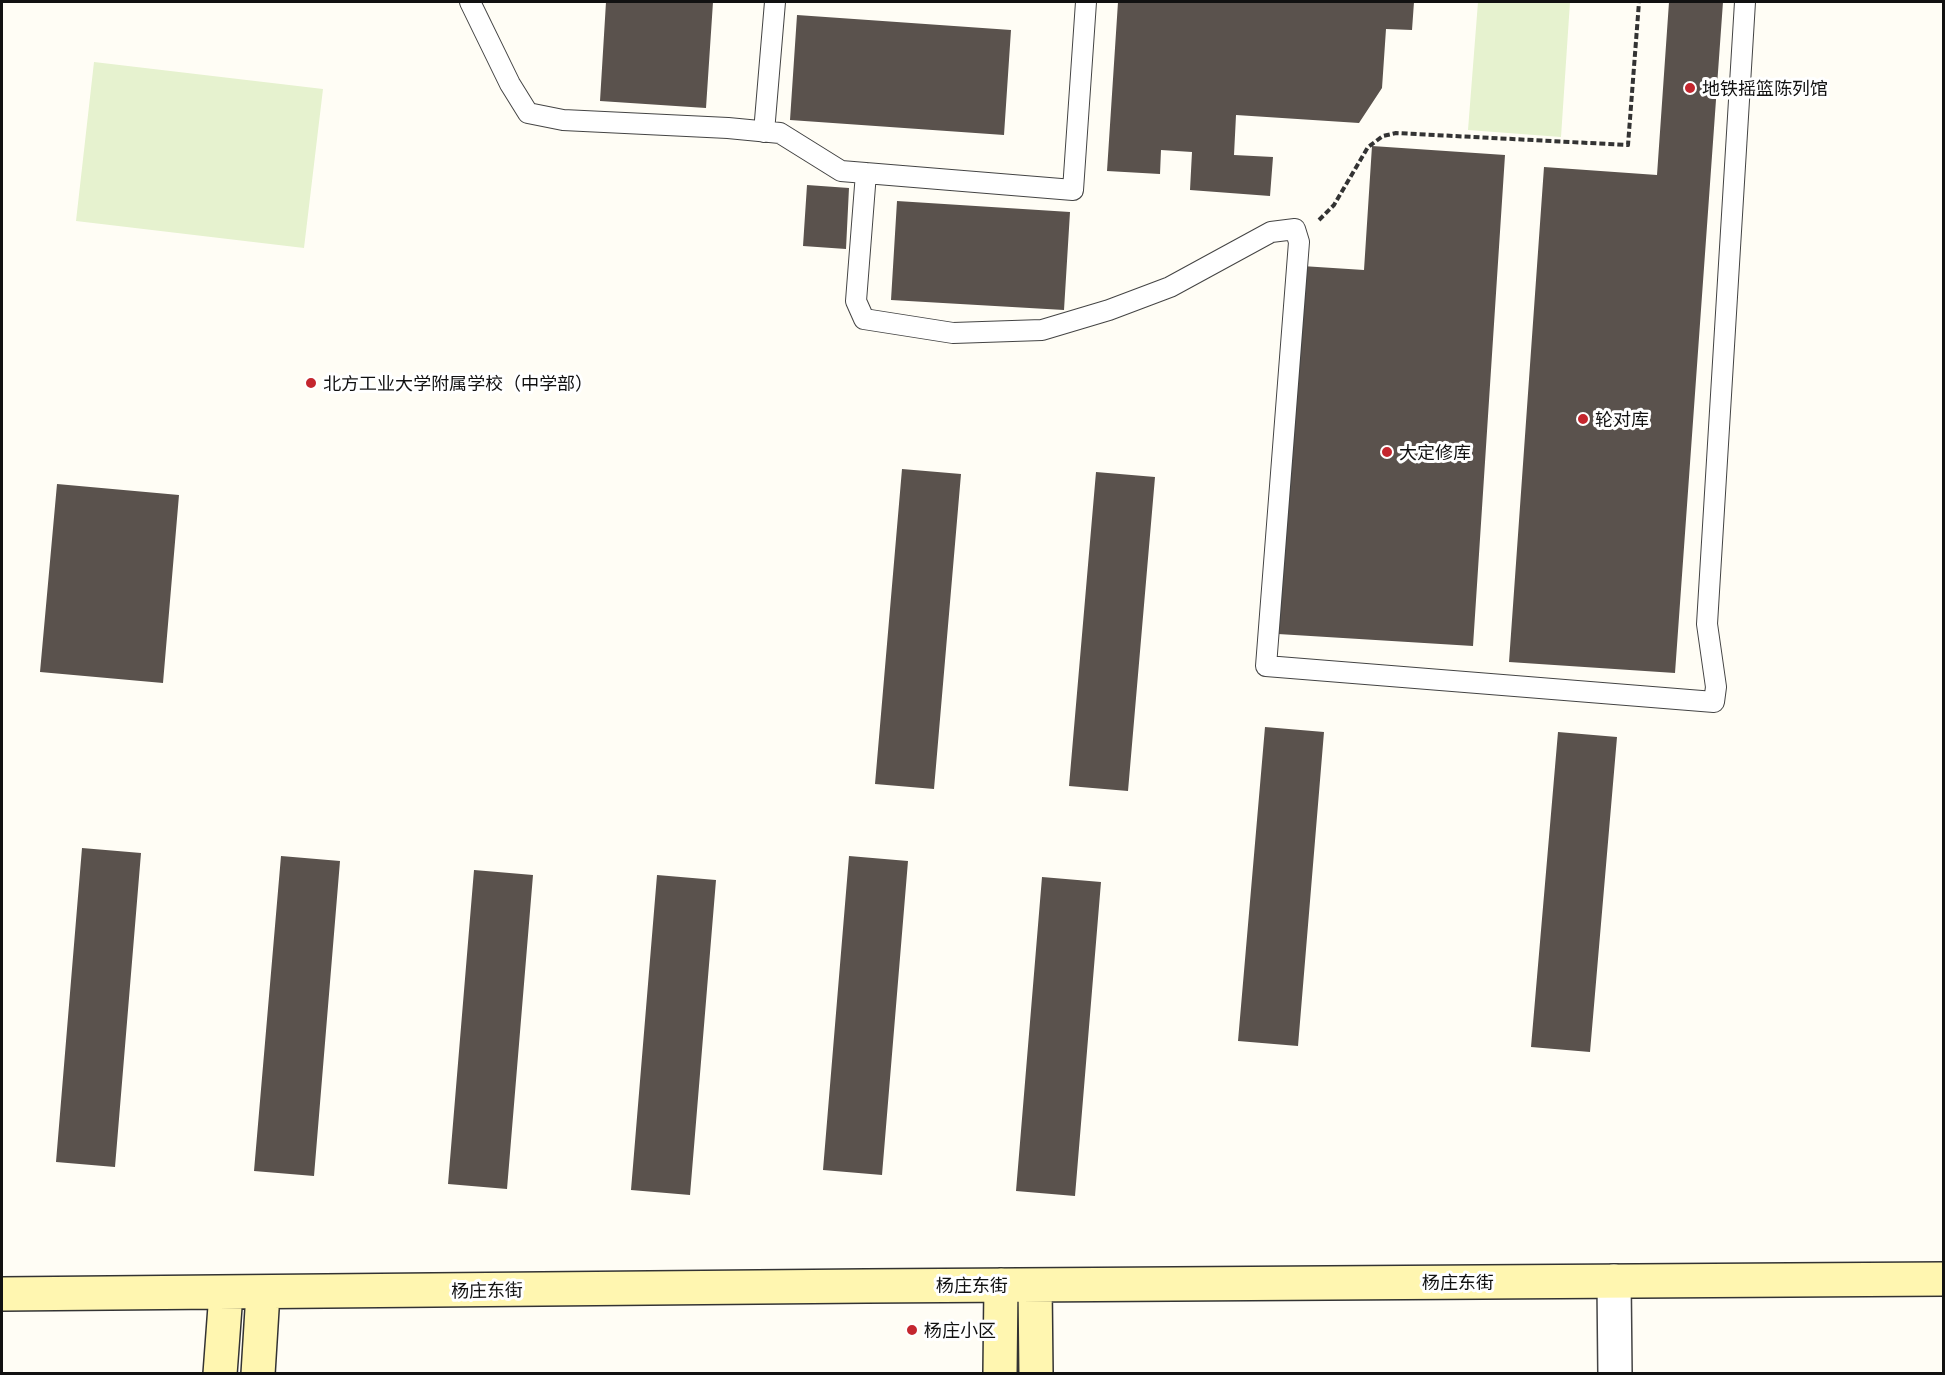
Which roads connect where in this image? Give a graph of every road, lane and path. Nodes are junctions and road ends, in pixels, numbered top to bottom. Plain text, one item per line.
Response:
1 (470, 2) edge
2 (775, 2) edge
3 (1086, 2) edge
4 (1639, 2) edge
5 (1745, 2) edge
6 (764, 132) junction
7 (866, 173) junction
8 (1299, 242) junction
9 (1944, 1280) edge
10 (1614, 1281) junction
11 (1001, 1285) junction
12 (1035, 1285) junction
13 (226, 1293) junction
14 (263, 1293) junction
15 (2, 1294) edge
16 (220, 1374) edge
17 (258, 1374) edge
18 (1000, 1374) edge
19 (1036, 1374) edge
20 (1615, 1374) edge

1 - 6 lane
2 - 6 lane
3 - 7 lane
4 - 8 path
5 - 8 lane
6 - 7 lane
7 - 8 lane
9 - 10 street, 杨庄东街
10 - 12 street, 杨庄东街
10 - 20 street
11 - 12 street, 杨庄东街
11 - 14 street, 杨庄东街
11 - 18 street
12 - 19 street
13 - 14 street, 杨庄东街
13 - 15 street, 杨庄东街
13 - 16 street
14 - 17 street

